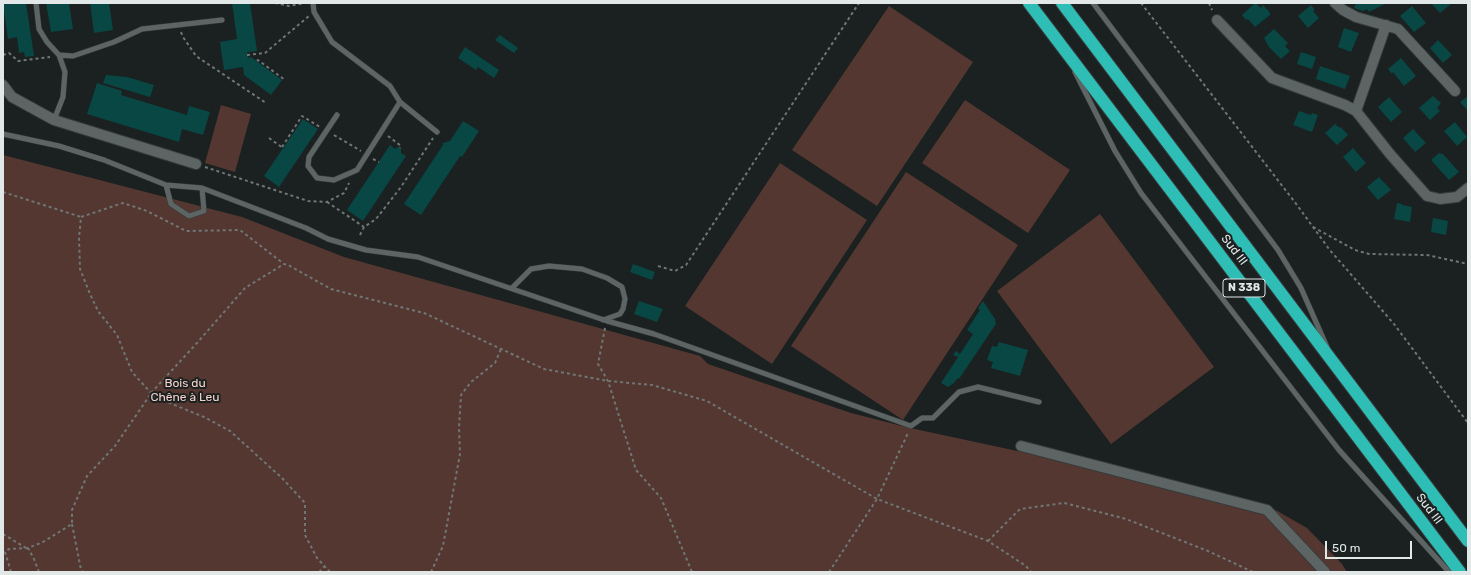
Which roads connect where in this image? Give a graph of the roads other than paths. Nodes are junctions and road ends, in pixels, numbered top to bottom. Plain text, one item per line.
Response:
1 (36, 3) edge
2 (313, 3) edge
3 (1029, 3) edge
4 (1062, 3) edge
5 (1093, 3) edge
6 (1335, 3) edge
7 (222, 20) dead end
8 (1217, 20) dead end
9 (1386, 25) junction
10 (1063, 48) junction
11 (59, 55) junction
12 (3, 85) edge
13 (1455, 91) dead end
14 (400, 102) junction
15 (1356, 111) junction
16 (337, 115) dead end
17 (54, 120) junction
18 (437, 132) road end
19 (3, 134) edge
20 (196, 164) road end
21 (166, 185) junction
22 (202, 188) junction
23 (1468, 188) edge
24 (512, 288) junction
25 (605, 320) junction
26 (1336, 366) junction
27 (1038, 402) dead end
28 (1021, 446) dead end
29 (1468, 541) edge
30 (1325, 572) edge
31 (1449, 572) edge
32 (1460, 572) edge

1 - 11 lane
2 - 14 lane
3 - 10 highway, Sud III / N 338
4 - 26 highway, Sud III / N 338
5 - 26 lane
6 - 9 street
7 - 11 lane
8 - 15 street
9 - 13 street
9 - 15 street
10 - 31 lane
10 - 32 highway, Sud III / N 338
11 - 17 lane
12 - 17 street
14 - 16 lane
14 - 18 lane
15 - 23 street
17 - 20 street
19 - 21 lane
21 - 22 lane
21 - 22 lane
22 - 24 lane
24 - 25 lane
24 - 25 lane
25 - 27 lane
26 - 29 highway, Sud III / N 338
28 - 30 street

